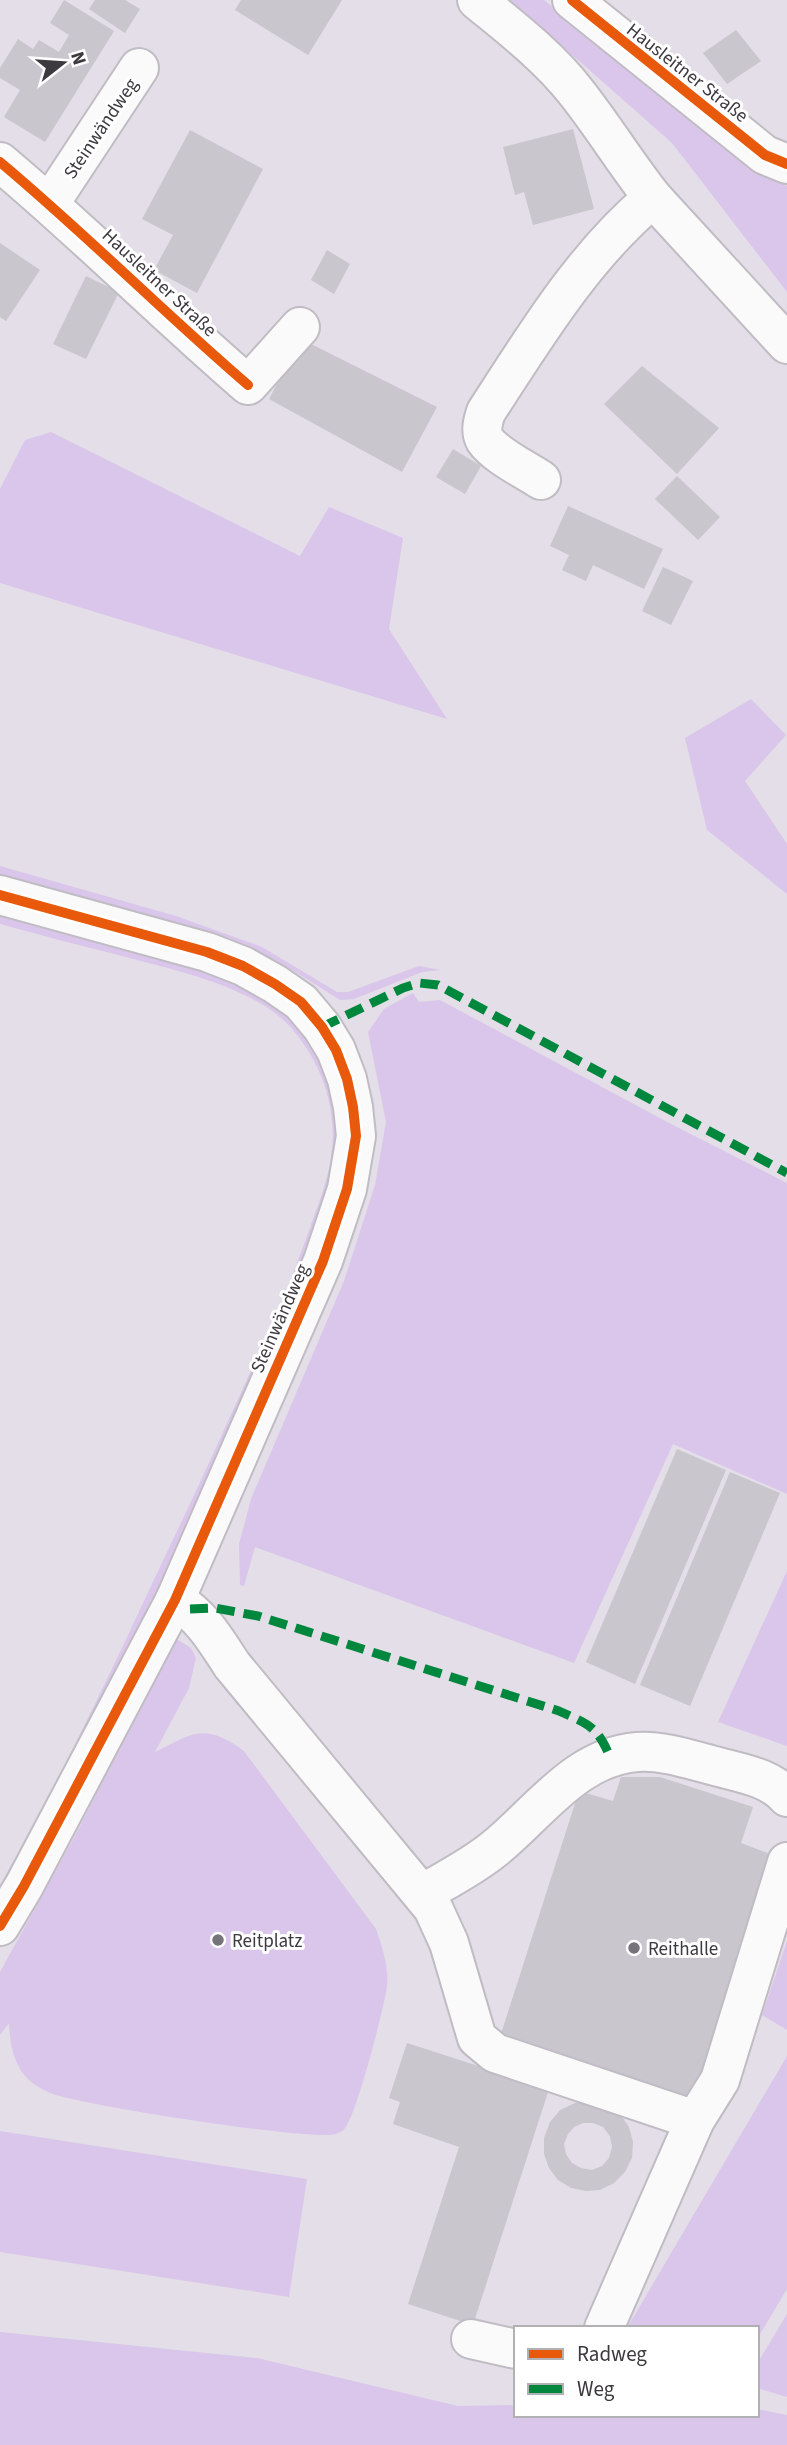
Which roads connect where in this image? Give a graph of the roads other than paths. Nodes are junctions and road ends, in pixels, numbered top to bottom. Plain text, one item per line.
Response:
1 (477, 0) edge
2 (572, 0) edge
3 (139, 68) dead end
4 (0, 162) edge
5 (787, 164) edge
6 (653, 198) junction
7 (50, 203) junction
8 (300, 327) dead end
9 (787, 344) edge
10 (541, 480) dead end
11 (0, 895) edge
12 (175, 1600) junction
13 (787, 1797) edge
14 (787, 1862) edge
15 (422, 1894) junction
16 (0, 1926) edge
17 (695, 2120) junction
18 (605, 2326) edge
19 (471, 2339) dead end
20 (514, 2348) edge

1 - 6 street
2 - 5 street, Hausleitner Straße
3 - 7 street, Steinwändweg
4 - 7 street
6 - 9 street
6 - 10 street
7 - 8 street, Hausleitner Straße
11 - 12 street, Steinwändweg
12 - 15 street
12 - 16 street, Steinwändweg
13 - 15 street
14 - 17 street
15 - 17 street
17 - 18 street
19 - 20 street

